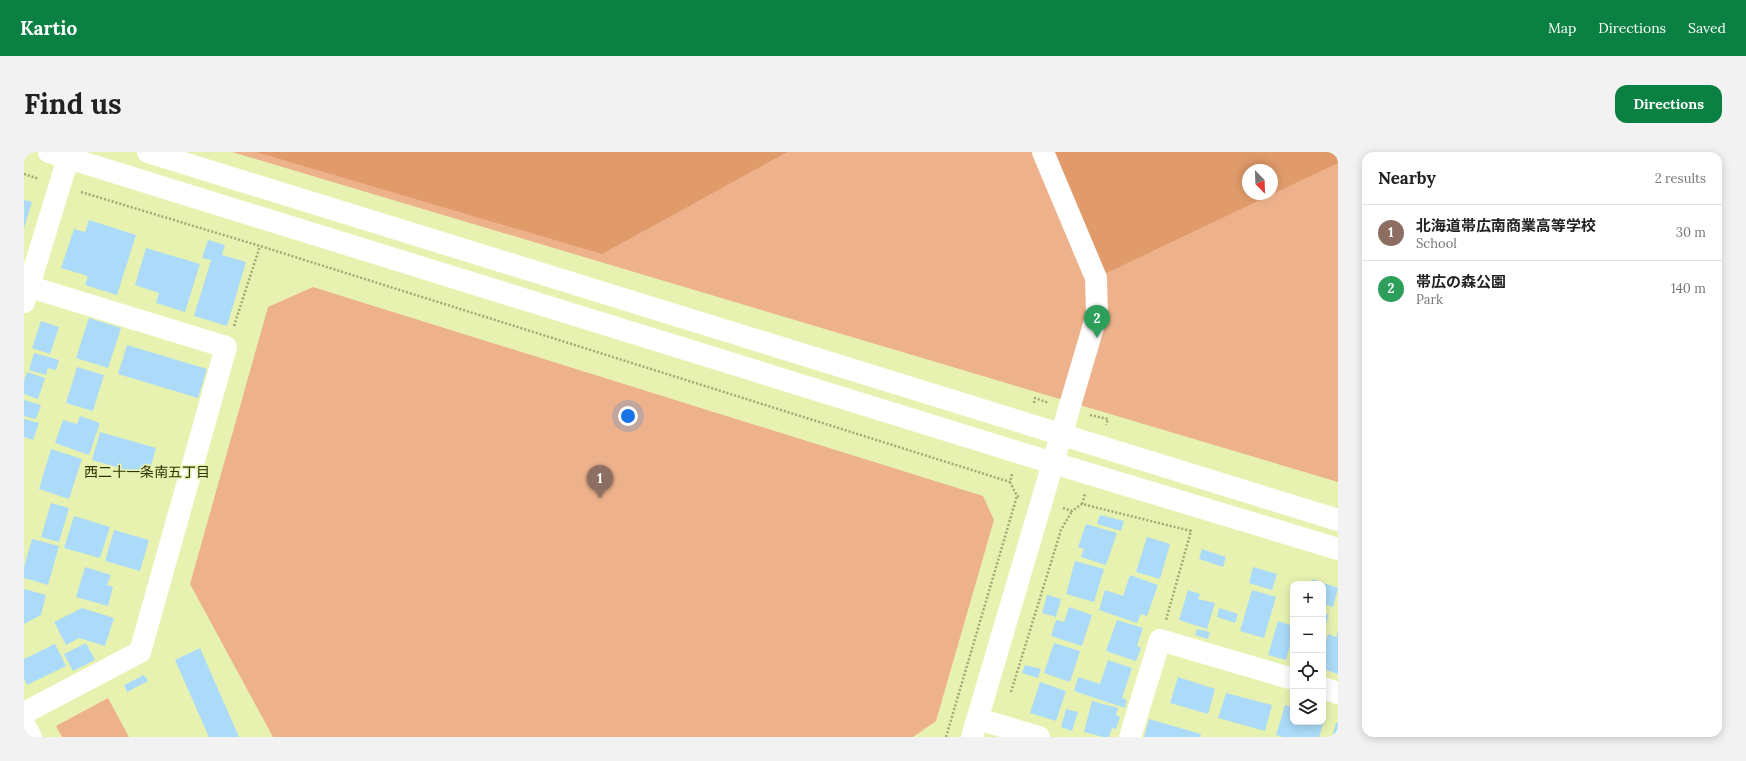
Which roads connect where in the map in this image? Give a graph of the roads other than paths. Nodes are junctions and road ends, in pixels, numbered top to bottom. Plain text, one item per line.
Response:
1 (148, 152) edge
2 (1043, 152) edge
3 (62, 154) edge
4 (26, 291) edge
5 (1062, 434) junction
6 (1053, 463) junction
7 (1338, 520) edge
8 (1338, 549) edge
9 (1290, 678) edge
10 (1326, 689) edge
11 (1338, 693) edge
12 (24, 713) edge
13 (24, 724) edge
14 (975, 728) edge
15 (31, 737) edge
16 (1039, 737) edge
17 (1130, 737) edge

1 - 5 street
2 - 5 street
3 - 4 street
3 - 6 street
4 - 12 street
5 - 6 street
5 - 7 street
6 - 8 street
6 - 14 street
9 - 17 street
10 - 11 street
13 - 15 street
14 - 16 street

